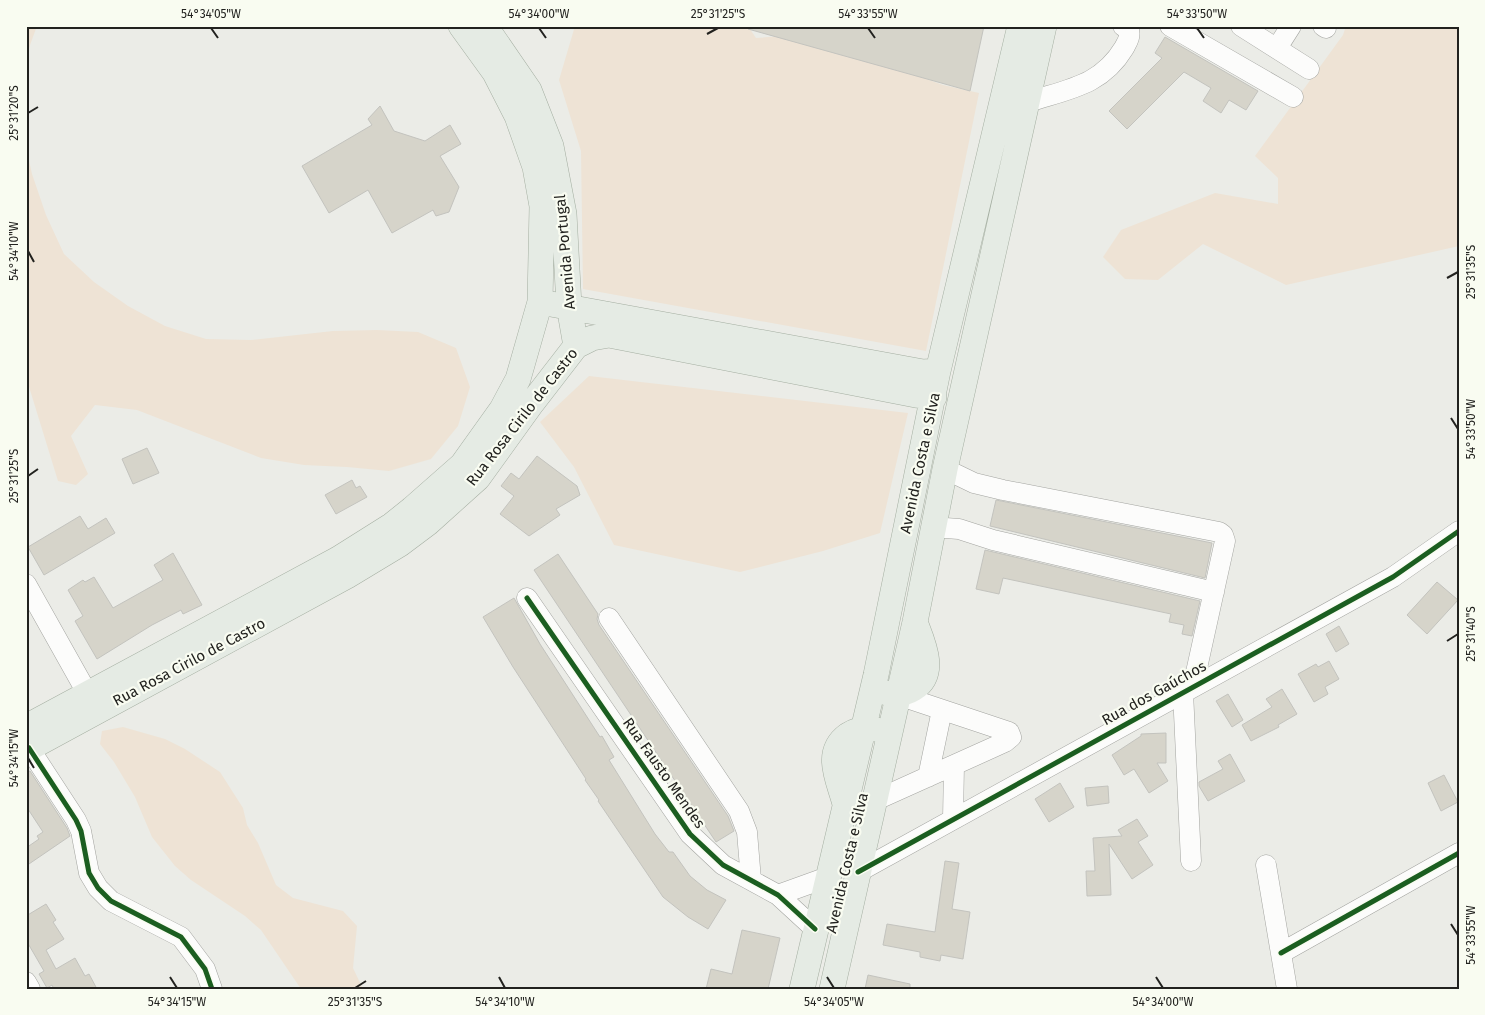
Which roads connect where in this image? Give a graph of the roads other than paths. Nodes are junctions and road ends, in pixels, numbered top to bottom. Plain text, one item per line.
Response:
1 (461, 26) edge
2 (486, 26) edge
3 (1020, 26) edge
4 (1044, 26) edge
5 (1123, 26) edge
6 (1170, 26) edge
7 (1241, 26) edge
8 (1291, 26) edge
9 (1277, 48) junction
10 (1308, 69) dead end
11 (1293, 97) dead end
12 (1028, 102) junction
13 (540, 302) junction
14 (569, 306) junction
15 (576, 346) junction
16 (938, 371) junction
17 (934, 396) junction
18 (944, 469) junction
19 (470, 472) junction
20 (932, 527) junction
21 (1459, 531) edge
22 (26, 584) edge
23 (1214, 592) junction
24 (527, 598) dead end
25 (609, 618) dead end
26 (915, 622) junction
27 (926, 674) junction
28 (876, 675) junction
29 (1188, 689) junction
30 (898, 695) junction
31 (93, 702) junction
32 (939, 708) junction
33 (864, 728) junction
34 (27, 742) edge
35 (887, 742) junction
36 (954, 765) junction
37 (928, 777) junction
38 (874, 801) junction
39 (953, 819) junction
40 (1459, 853) edge
41 (1191, 861) dead end
42 (1266, 865) dead end
43 (858, 872) junction
44 (828, 877) junction
45 (751, 880) junction
46 (778, 895) junction
47 (815, 929) junction
48 (1281, 953) junction
49 (26, 982) edge
50 (30, 989) edge
51 (212, 989) edge
52 (802, 989) edge
53 (832, 989) edge
54 (1288, 989) edge

1 - 13 main road, Avenida Portugal
2 - 14 main road, Avenida Portugal
3 - 16 main road, Avenida Costa e Silva
4 - 12 main road, Avenida Costa e Silva
5 - 12 street
6 - 11 street
7 - 9 street
8 - 9 street
9 - 10 street
12 - 18 main road, Avenida Costa e Silva
13 - 14 main road
13 - 19 main road, Avenida Portugal
14 - 15 main road, Avenida Portugal
14 - 16 main road
15 - 17 main road, Rua Rosa Cirilo de Castro
15 - 19 main road, Rua Rosa Cirilo de Castro
16 - 17 main road, Avenida Costa e Silva
17 - 28 main road, Avenida Costa e Silva
18 - 20 main road, Avenida Costa e Silva
18 - 23 street
19 - 31 main road
20 - 23 street
20 - 26 main road, Avenida Costa e Silva
21 - 29 street, Rua dos Gaúchos
22 - 31 street
23 - 29 street
24 - 45 street, Rua Fausto Mendes
25 - 45 street
26 - 27 main road
26 - 30 main road, Avenida Costa e Silva
27 - 30 main road
27 - 32 street
28 - 30 main road
28 - 33 main road, Avenida Costa e Silva
29 - 39 street, Rua dos Gaúchos
29 - 41 street
30 - 32 street
30 - 35 main road, Avenida Costa e Silva
31 - 34 main road
32 - 36 street
32 - 37 street
33 - 35 main road
33 - 44 main road, Avenida Costa e Silva
34 - 51 street
35 - 38 main road, Avenida Costa e Silva
36 - 37 street
36 - 39 street
37 - 38 street
38 - 43 main road, Avenida Costa e Silva
39 - 43 street, Rua dos Gaúchos
40 - 48 street
42 - 48 street
43 - 53 main road, Avenida Costa e Silva
44 - 46 street
44 - 47 main road, Avenida Costa e Silva
45 - 46 street, Rua Fausto Mendes
46 - 47 street, Rua Fausto Mendes
47 - 52 main road, Avenida Costa e Silva
48 - 54 street
49 - 50 street

